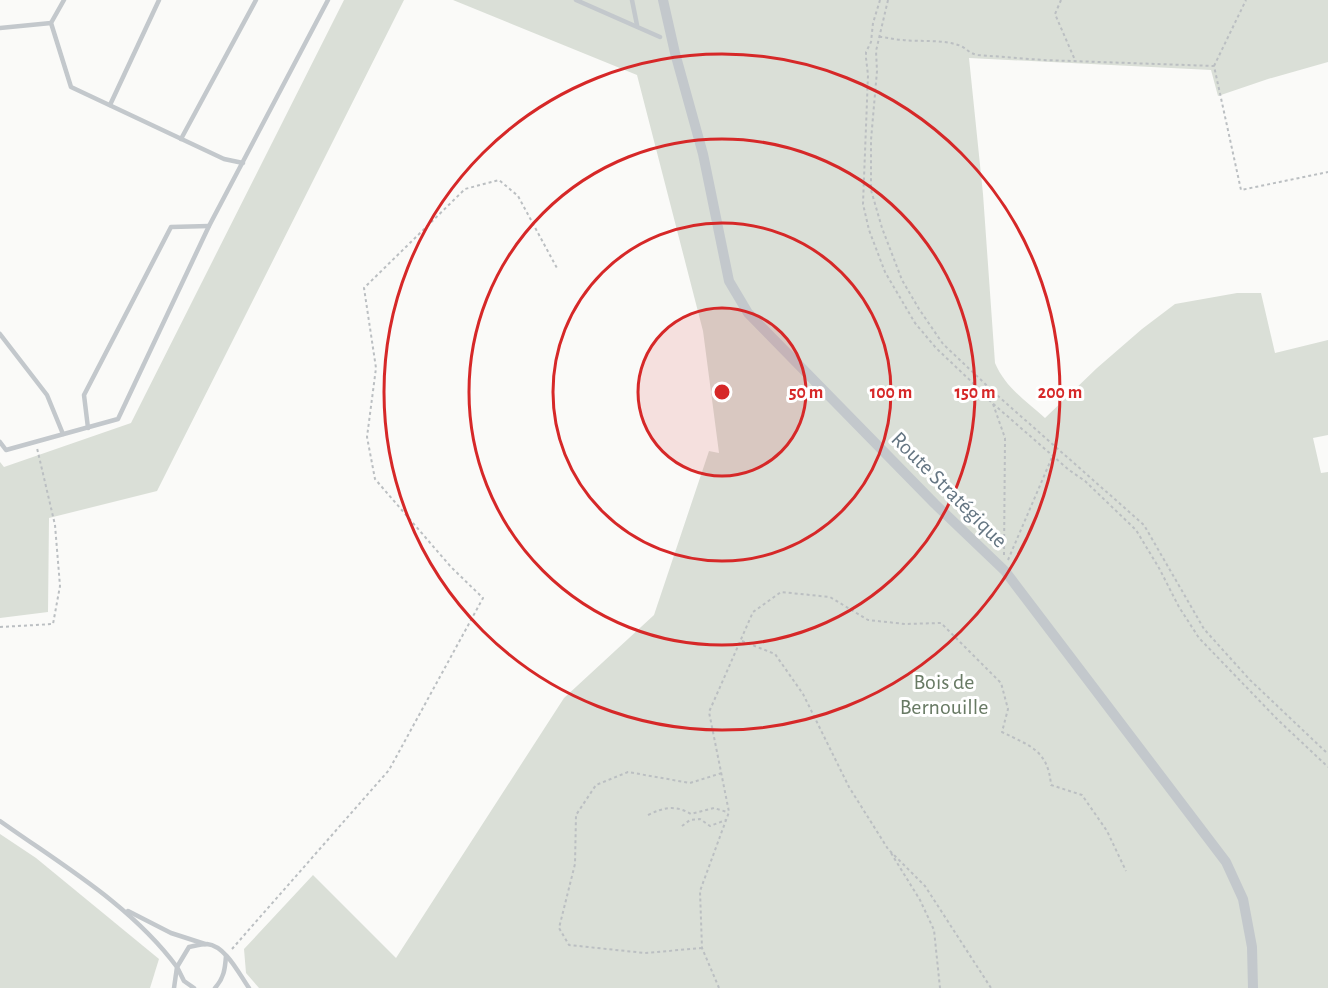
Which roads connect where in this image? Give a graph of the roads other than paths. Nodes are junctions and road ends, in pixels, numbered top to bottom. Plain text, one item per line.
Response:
1 (64, 0) edge
2 (159, 0) edge
3 (256, 0) edge
4 (328, 0) edge
5 (576, 0) edge
6 (632, 0) edge
7 (663, 0) edge
8 (51, 23) junction
9 (637, 25) junction
10 (0, 28) edge
11 (660, 37) dead end
12 (110, 105) junction
13 (181, 139) junction
14 (243, 163) junction
15 (209, 226) junction
16 (0, 334) edge
17 (88, 428) junction
18 (63, 435) junction
19 (0, 442) edge
20 (0, 821) edge
21 (123, 909) junction
22 (207, 944) junction
23 (226, 956) junction
24 (177, 967) junction
25 (174, 988) edge
26 (194, 988) edge
27 (214, 988) edge
28 (249, 988) edge
29 (1253, 988) edge

1 - 8 lane
2 - 12 lane
3 - 13 lane
4 - 14 lane
5 - 9 lane
6 - 9 lane
7 - 29 street, Route Stratégique
8 - 10 lane
8 - 12 lane
9 - 11 lane
12 - 13 lane
13 - 14 lane
14 - 15 lane
15 - 17 lane
15 - 17 lane
16 - 18 lane
17 - 18 lane
18 - 19 lane
20 - 21 lane
21 - 22 lane
21 - 24 lane
22 - 23 lane
22 - 24 lane
23 - 27 lane
23 - 28 lane
24 - 25 lane
24 - 26 lane

